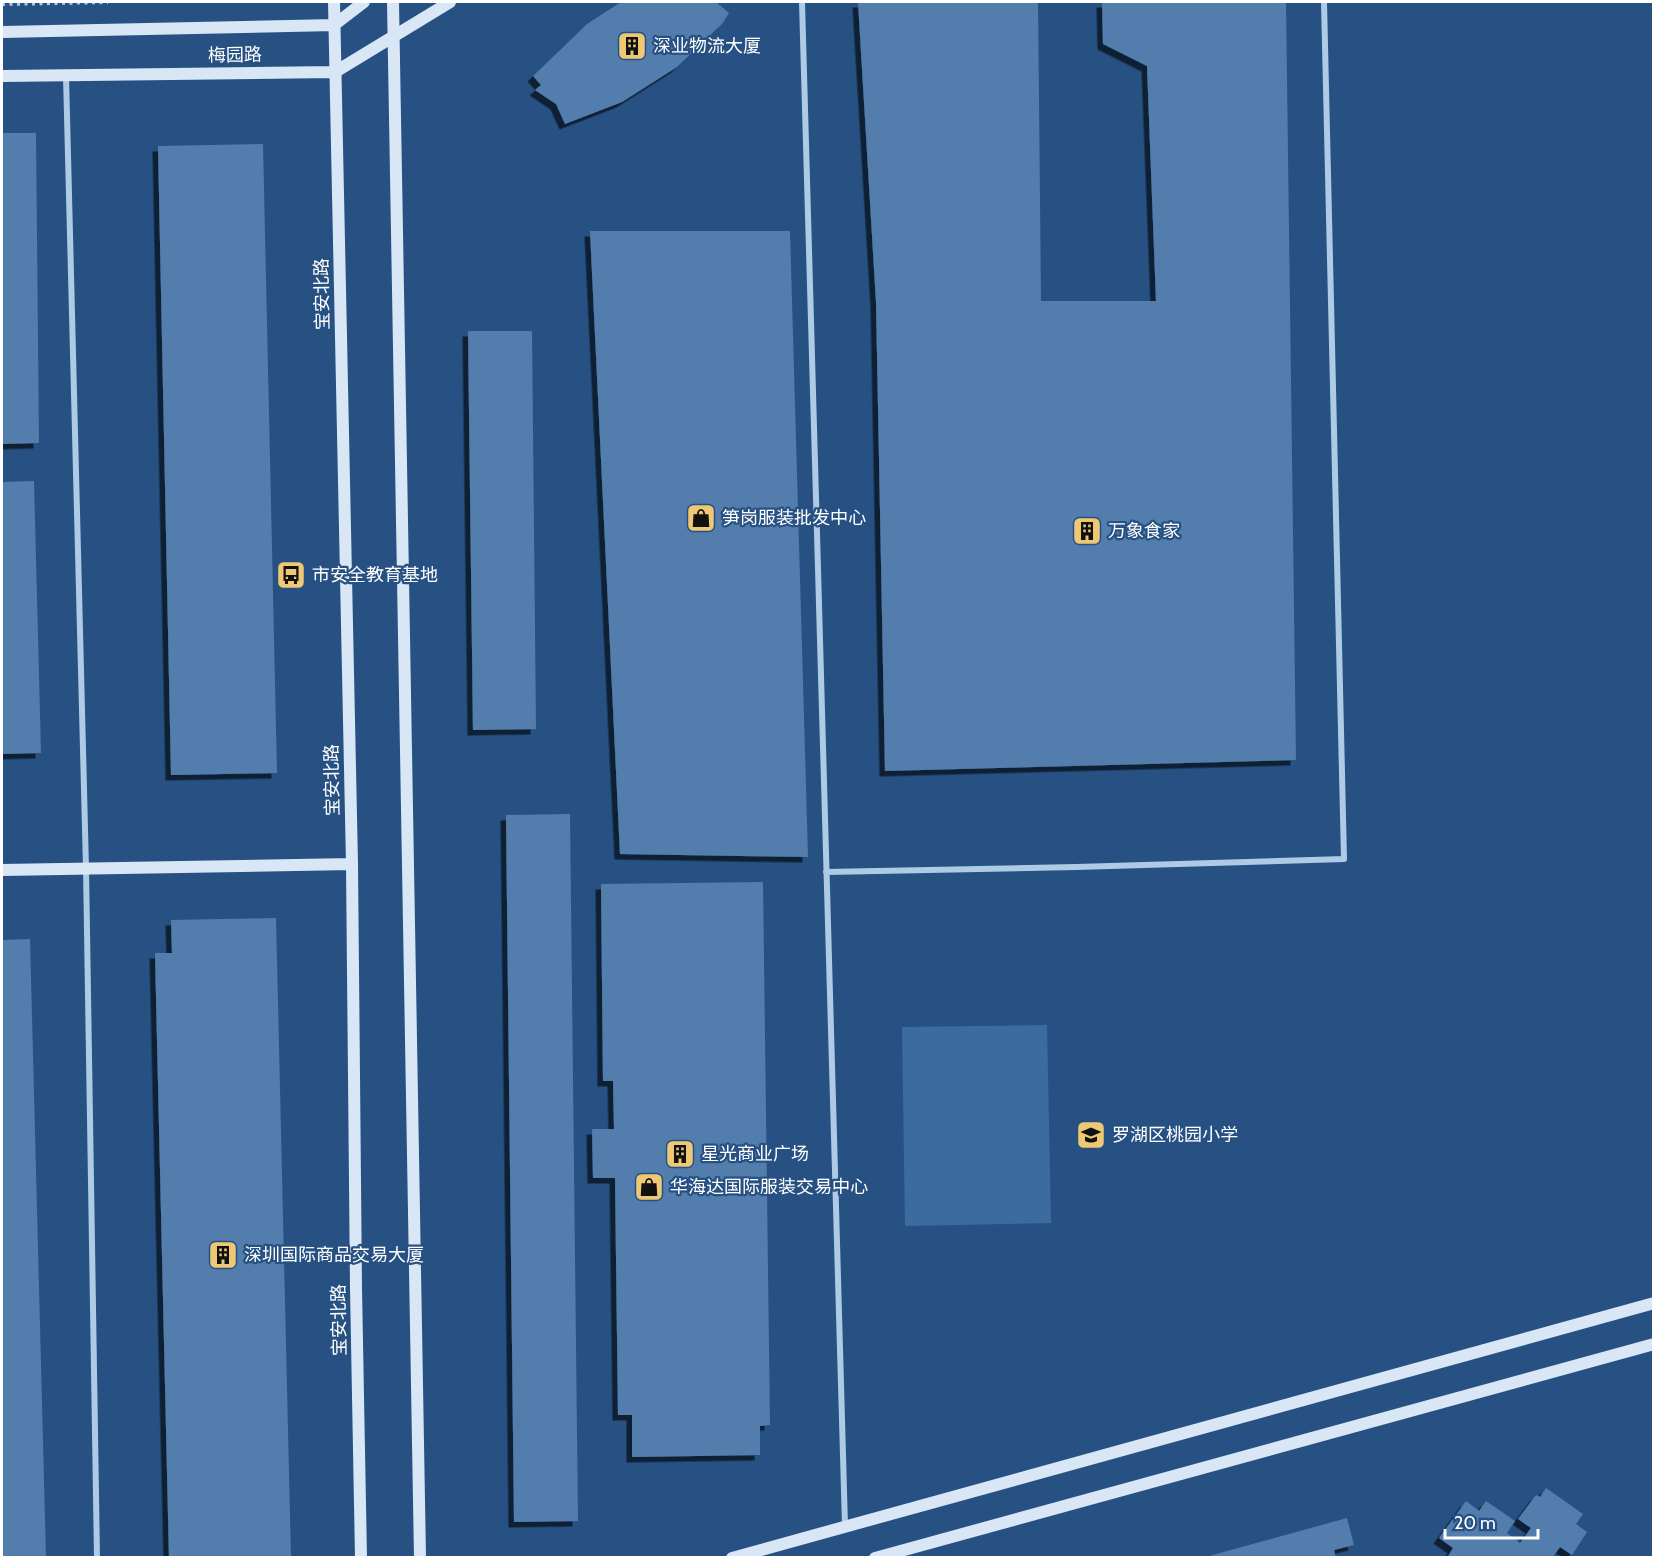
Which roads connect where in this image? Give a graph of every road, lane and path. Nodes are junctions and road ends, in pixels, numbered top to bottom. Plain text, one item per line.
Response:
1 (108, 2) edge
2 (334, 2) edge
3 (364, 2) edge
4 (393, 2) edge
5 (450, 2) edge
6 (802, 2) edge
7 (1324, 2) edge
8 (2, 4) edge
9 (334, 25) junction
10 (2, 32) edge
11 (393, 37) junction
12 (335, 72) junction
13 (2, 76) edge
14 (66, 76) junction
15 (352, 864) junction
16 (86, 868) junction
17 (2, 870) edge
18 (826, 872) junction
19 (1653, 1303) edge
20 (1653, 1344) edge
21 (845, 1526) junction
22 (97, 1557) edge
23 (362, 1557) edge
24 (420, 1557) edge
25 (732, 1557) edge
26 (875, 1557) edge

1 - 8 path
2 - 9 street, 宝安北路
3 - 9 street
4 - 11 street
5 - 11 street
6 - 18 street
7 - 18 street
9 - 10 street, 梅园路
9 - 12 street, 宝安北路
11 - 12 street
11 - 24 street
12 - 14 street, 梅园路
12 - 15 street, 宝安北路
13 - 14 street, 梅园路
14 - 16 street
15 - 16 street
15 - 23 street, 宝安北路
16 - 17 street
16 - 22 street
18 - 21 street
19 - 21 street
20 - 26 street
21 - 25 street

